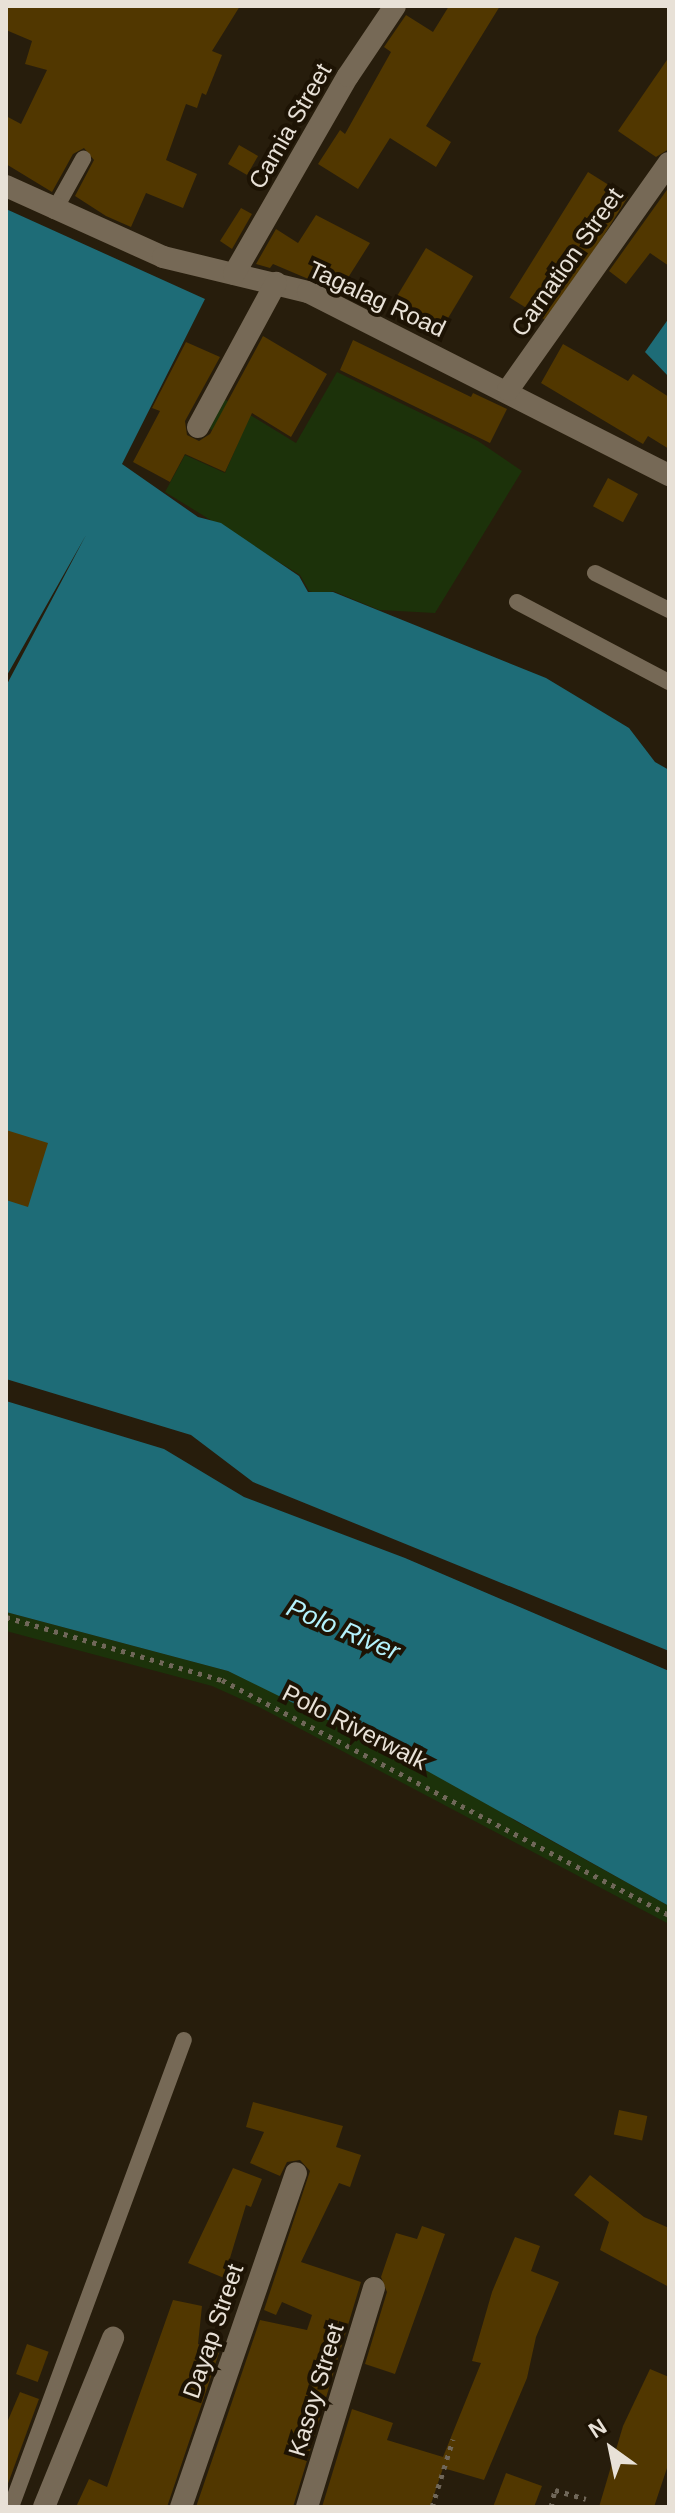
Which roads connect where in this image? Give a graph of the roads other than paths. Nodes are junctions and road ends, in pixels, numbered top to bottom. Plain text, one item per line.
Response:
1 (395, 6) edge
2 (83, 159) dead end
3 (669, 163) edge
4 (6, 186) edge
5 (54, 211) junction
6 (234, 274) junction
7 (276, 283) junction
8 (508, 390) junction
9 (198, 427) dead end
10 (669, 475) edge
11 (595, 573) dead end
12 (517, 602) dead end
13 (669, 610) edge
14 (669, 682) edge
15 (184, 2040) dead end
16 (296, 2173) dead end
17 (374, 2288) dead end
18 (113, 2338) dead end
19 (11, 2507) edge
20 (44, 2507) edge
21 (181, 2507) edge
22 (307, 2507) edge

1 - 6 street, Camia Street
2 - 5 lane
3 - 8 street, Carnation Street
4 - 5 street, Tagalag Road
5 - 6 street, Tagalag Road
6 - 7 street, Tagalag Road
7 - 8 street, Tagalag Road
7 - 9 street
8 - 10 street, Tagalag Road
11 - 13 lane
12 - 14 lane
15 - 19 lane
16 - 21 street, Dayap Street
17 - 22 street, Kasoy Street
18 - 20 street

